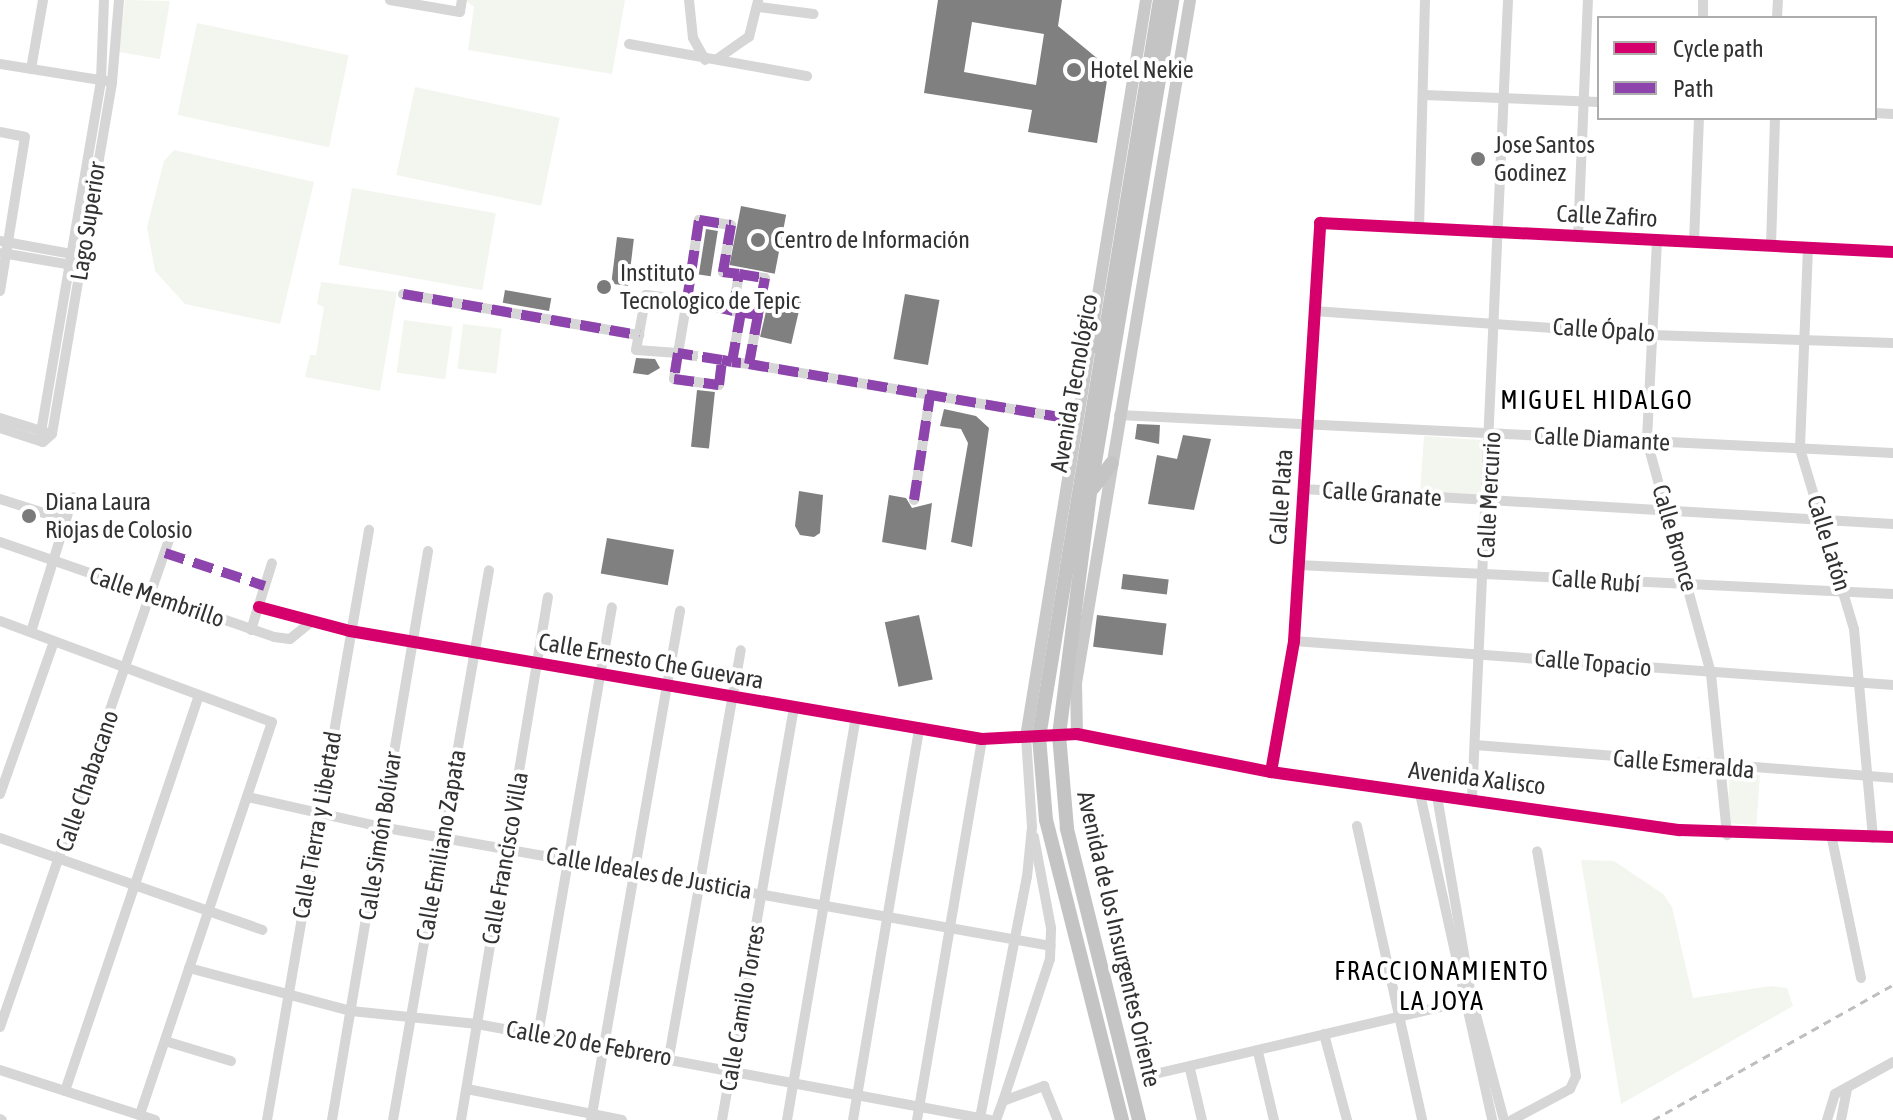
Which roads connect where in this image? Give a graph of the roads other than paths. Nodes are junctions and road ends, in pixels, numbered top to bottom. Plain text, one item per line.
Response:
1 (43, 0) edge
2 (104, 0) edge
3 (119, 0) edge
4 (390, 0) edge
5 (462, 0) edge
6 (689, 0) edge
7 (1146, 0) edge
8 (1190, 0) edge
9 (1425, 0) edge
10 (1508, 0) edge
11 (1588, 0) edge
12 (1170, 2) edge
13 (758, 4) edge
14 (814, 14) dead end
15 (629, 44) dead end
16 (705, 58) junction
17 (0, 64) edge
18 (31, 69) junction
19 (807, 76) dead end
20 (106, 81) junction
21 (1424, 95) junction
22 (1505, 98) junction
23 (1583, 101) junction
24 (1597, 102) edge
25 (1699, 120) edge
26 (1775, 120) edge
27 (0, 132) edge
28 (1320, 223) joint
29 (1419, 229) junction
30 (1500, 233) junction
31 (1578, 237) junction
32 (1657, 241) junction
33 (1694, 242) junction
34 (1771, 246) junction
35 (4, 247) edge
36 (1808, 248) junction
37 (1893, 252) edge
38 (77, 260) junction
39 (739, 274) junction
40 (0, 291) edge
41 (403, 294) dead end
42 (687, 300) junction
43 (737, 311) junction
44 (1314, 311) junction
45 (758, 315) junction
46 (1093, 318) junction
47 (1496, 322) junction
48 (639, 335) junction
49 (1652, 335) junction
50 (1804, 339) junction
51 (1893, 343) edge
52 (683, 354) junction
53 (1101, 355) junction
54 (721, 360) junction
55 (749, 364) junction
56 (930, 395) junction
57 (1119, 415) junction
58 (0, 418) edge
59 (1076, 420) junction
60 (1307, 423) junction
61 (0, 428) edge
62 (1492, 434) junction
63 (47, 435) junction
64 (1647, 441) junction
65 (1800, 449) junction
66 (1893, 453) edge
67 (1112, 463) junction
68 (1303, 489) junction
69 (1090, 492) junction
70 (73, 497) dead end
71 (0, 499) edge
72 (914, 500) dead end
73 (1489, 502) junction
74 (1669, 514) junction
75 (66, 520) junction
76 (1823, 521) junction
77 (1893, 524) edge
78 (369, 530) dead end
79 (171, 534) dead end
80 (0, 542) edge
81 (428, 551) dead end
82 (53, 561) junction
83 (272, 563) dead end
84 (1298, 565) junction
85 (489, 570) dead end
86 (1485, 574) junction
87 (1690, 587) junction
88 (1846, 592) junction
89 (1893, 594) edge
90 (151, 595) junction
91 (548, 597) dead end
92 (259, 607) junction
93 (612, 607) dead end
94 (680, 611) dead end
95 (0, 621) edge
96 (310, 623) junction
97 (251, 630) junction
98 (350, 631) junction
99 (31, 632) junction
100 (1294, 641) junction
101 (412, 642) junction
102 (53, 644) junction
103 (741, 650) dead end
104 (1480, 652) junction
105 (474, 653) junction
106 (538, 665) junction
107 (126, 670) junction
108 (1711, 674) junction
109 (601, 676) junction
110 (1860, 682) junction
111 (1893, 685) edge
112 (666, 687) junction
113 (199, 696) junction
114 (733, 699) junction
115 (794, 707) junction
116 (856, 718) junction
117 (919, 729) junction
118 (1077, 734) junction
119 (1059, 735) junction
120 (1033, 737) junction
121 (982, 739) junction
122 (1475, 745) junction
123 (1060, 767) joint
124 (1719, 768) junction
125 (1271, 772) junction
126 (1040, 774) joint
127 (1868, 777) junction
128 (1893, 778) edge
129 (0, 794) edge
130 (1420, 794) junction
131 (1437, 796) junction
132 (248, 797) junction
133 (1472, 799) junction
134 (319, 815) junction
135 (1357, 826) dead end
136 (381, 827) junction
137 (1032, 827) junction
138 (1727, 835) junction
139 (443, 837) junction
140 (1893, 837) edge
141 (0, 838) edge
142 (1873, 838) junction
143 (1832, 839) junction
144 (506, 848) junction
145 (1537, 851) dead end
146 (60, 859) junction
147 (570, 859) junction
148 (636, 870) junction
149 (701, 880) junction
150 (136, 885) junction
151 (763, 893) junction
152 (826, 904) junction
153 (209, 911) junction
154 (889, 914) junction
155 (952, 926) junction
156 (262, 930) dead end
157 (1016, 939) junction
158 (1051, 946) junction
159 (189, 968) junction
160 (1861, 978) dead end
161 (288, 997) junction
162 (1467, 1001) junction
163 (351, 1011) junction
164 (410, 1014) junction
165 (1395, 1017) junction
166 (477, 1024) junction
167 (0, 1027) edge
168 (1324, 1034) junction
169 (538, 1035) junction
170 (165, 1041) junction
171 (605, 1046) junction
172 (1258, 1052) junction
173 (669, 1057) junction
174 (231, 1061) dead end
175 (1892, 1066) edge
176 (1190, 1069) junction
177 (0, 1070) edge
178 (731, 1071) junction
179 (1155, 1074) dead end
180 (793, 1085) junction
181 (1847, 1088) junction
182 (467, 1089) junction
183 (65, 1091) junction
184 (857, 1097) junction
185 (1003, 1101) junction
186 (918, 1114) edge
187 (140, 1115) junction
188 (592, 1118) edge
189 (989, 1119) edge
190 (155, 1120) edge
191 (267, 1120) edge
192 (332, 1120) edge
193 (393, 1120) edge
194 (461, 1120) edge
195 (622, 1120) edge
196 (722, 1120) edge
197 (787, 1120) edge
198 (853, 1120) edge
199 (1058, 1120) edge
200 (1122, 1120) edge
201 (1139, 1120) edge
202 (1202, 1120) edge
203 (1274, 1120) edge
204 (1347, 1120) edge
205 (1422, 1120) edge
206 (1492, 1120) edge
207 (1504, 1120) edge
208 (1512, 1120) edge
209 (1827, 1120) edge
210 (1841, 1120) edge

1 - 18 street
2 - 20 street, Lago Superior
3 - 20 street, Lago Superior
4 - 5 street
6 - 16 street
7 - 46 main road, Avenida Tecnológico
8 - 57 main road, Avenida Tecnológico
9 - 21 street
10 - 22 street, Calle Mercurio
11 - 23 street
12 - 53 highway, Avenida Tecnológico
12 - 69 highway, Avenida Tecnológico
13 - 14 street
13 - 16 street
15 - 16 street
16 - 19 street
17 - 18 street
18 - 20 street
20 - 38 street, Lago Superior
21 - 22 street
21 - 29 street
22 - 23 street
22 - 30 street, Calle Mercurio
23 - 24 street
23 - 31 street
25 - 33 street
26 - 34 street
27 - 35 street
28 - 29 street, Calle Zafiro
28 - 44 street, Calle Plata
29 - 30 street, Calle Zafiro
30 - 31 street, Calle Zafiro
30 - 47 street, Calle Mercurio
31 - 32 street, Calle Zafiro
32 - 33 street, Calle Zafiro
32 - 49 street, Calle Bronce
33 - 34 street, Calle Zafiro
34 - 36 street, Calle Zafiro
35 - 38 street
35 - 40 street
36 - 37 street, Calle Zafiro
36 - 50 street, Calle Latón
38 - 63 street, Lago Superior
39 - 42 street
39 - 43 street
39 - 45 street
41 - 48 street
42 - 43 street
42 - 48 street
42 - 52 street
43 - 45 street
43 - 54 street
44 - 47 street, Calle Ópalo
44 - 60 street, Calle Plata
45 - 55 street
46 - 53 highway
46 - 59 main road, Avenida Tecnológico
47 - 49 street, Calle Ópalo
47 - 62 street, Calle Mercurio
48 - 52 street
49 - 50 street, Calle Ópalo
49 - 64 street, Calle Bronce
50 - 51 street, Calle Ópalo
50 - 65 street, Calle Latón
52 - 54 street
53 - 120 highway, Avenida Tecnológico
54 - 55 street
55 - 56 street
56 - 59 street
56 - 72 street
57 - 60 street, Calle Diamante
57 - 67 main road, Avenida Tecnológico
58 - 63 street
59 - 120 main road, Avenida Tecnológico
60 - 62 street, Calle Diamante
60 - 68 street, Calle Plata
61 - 63 street
62 - 64 street, Calle Diamante
62 - 73 street, Calle Mercurio
64 - 65 street, Calle Diamante
64 - 74 street, Calle Bronce
65 - 66 street, Calle Diamante
65 - 76 street, Calle Latón
67 - 69 highway
67 - 118 main road, Avenida Tecnológico
68 - 73 street, Calle Granate
68 - 84 street, Calle Plata
69 - 119 highway, Avenida Tecnológico
70 - 75 street
71 - 75 street
73 - 74 street, Calle Granate
73 - 86 street, Calle Mercurio
74 - 76 street, Calle Granate
74 - 87 street, Calle Bronce
75 - 82 street
76 - 77 street, Calle Granate
76 - 88 street, Calle Latón
78 - 98 street, Calle Tierra y Libertad
79 - 90 street, Calle Chabacano
80 - 82 street, Calle Membrillo
81 - 101 street, Calle Simón Bolívar
82 - 90 street, Calle Membrillo
82 - 99 street
83 - 92 street
84 - 86 street, Calle Rubí
84 - 100 street, Calle Plata
85 - 105 street, Calle Emiliano Zapata
86 - 87 street, Calle Rubí
86 - 104 street, Calle Mercurio
87 - 88 street, Calle Rubí
87 - 108 street, Calle Bronce
88 - 89 street, Calle Rubí
88 - 110 street, Calle Latón
90 - 97 street, Calle Membrillo
90 - 107 street, Calle Chabacano
91 - 106 street, Calle Francisco Villa
92 - 96 street, Calle Ernesto Che Guevara
92 - 97 street
93 - 109 street
94 - 112 street
95 - 99 street
96 - 97 street, Calle Membrillo
96 - 98 street, Calle Ernesto Che Guevara
98 - 101 street, Calle Ernesto Che Guevara
98 - 134 street, Calle Tierra y Libertad
99 - 102 street
100 - 104 street, Calle Topacio
100 - 125 street, Calle Plata
101 - 105 street, Calle Ernesto Che Guevara
101 - 136 street, Calle Simón Bolívar
102 - 107 street
102 - 129 street
103 - 114 street
104 - 108 street, Calle Topacio
104 - 122 street, Calle Mercurio
105 - 106 street, Calle Ernesto Che Guevara
105 - 139 street, Calle Emiliano Zapata
106 - 109 street, Calle Ernesto Che Guevara
106 - 144 street, Calle Francisco Villa
107 - 113 street
107 - 146 street, Calle Chabacano
108 - 110 street, Calle Topacio
108 - 124 street, Calle Bronce
109 - 112 street, Calle Ernesto Che Guevara
109 - 147 street
110 - 111 street, Calle Topacio
110 - 127 street, Calle Latón
112 - 114 street, Calle Ernesto Che Guevara
112 - 148 street
113 - 132 street
113 - 150 street
114 - 115 street, Calle Ernesto Che Guevara
114 - 149 street
115 - 116 street, Calle Ernesto Che Guevara
115 - 151 street, Calle Camilo Torres
116 - 117 street, Calle Ernesto Che Guevara
116 - 152 street
117 - 121 street, Calle Ernesto Che Guevara
117 - 154 street
118 - 119 street, Avenida Xalisco
118 - 125 street, Avenida Xalisco
119 - 120 street, Calle Ernesto Che Guevara
119 - 123 highway, Avenida Tecnológico
120 - 121 street, Calle Ernesto Che Guevara
120 - 126 highway, Avenida Tecnológico
120 - 137 street
121 - 155 street
122 - 124 street, Calle Esmeralda
122 - 133 street, Calle Mercurio
123 - 201 highway, Avenida de los Insurgentes Oriente
124 - 127 street, Calle Esmeralda
124 - 138 street, Calle Bronce
125 - 130 street, Avenida Xalisco
126 - 200 highway, Avenida de los Insurgentes Oriente
127 - 128 street, Calle Esmeralda
127 - 142 street, Calle Latón
130 - 131 street, Avenida Xalisco
130 - 162 street
131 - 133 street, Avenida Xalisco
131 - 162 street
132 - 134 street, Calle Ideales de Justicia
132 - 153 street
133 - 138 street, Avenida Xalisco
134 - 136 street, Calle Ideales de Justicia
134 - 161 street, Calle Tierra y Libertad
135 - 165 street
136 - 139 street, Calle Ideales de Justicia
136 - 163 street, Calle Simón Bolívar
137 - 157 street
137 - 158 street
138 - 143 street, Avenida Xalisco
139 - 144 street, Calle Ideales de Justicia
139 - 164 street, Calle Emiliano Zapata
140 - 142 street, Avenida Xalisco
141 - 146 street
142 - 143 street, Avenida Xalisco
143 - 160 street
144 - 147 street, Calle Ideales de Justicia
144 - 166 street, Calle Francisco Villa
145 - 208 street
146 - 150 street
146 - 167 street, Calle Chabacano
147 - 148 street, Calle Ideales de Justicia
147 - 169 street
148 - 149 street, Calle Ideales de Justicia
148 - 171 street
149 - 151 street, Calle Ideales de Justicia
149 - 173 street
150 - 153 street
150 - 183 street
151 - 152 street, Calle Ideales de Justicia
151 - 178 street, Calle Camilo Torres
152 - 154 street, Calle Ideales de Justicia
152 - 180 street
153 - 156 street
153 - 159 street
154 - 155 street, Calle Ideales de Justicia
154 - 184 street
155 - 157 street, Calle Ideales de Justicia
155 - 186 street
157 - 158 street, Calle Ideales de Justicia
157 - 189 street
158 - 185 street
159 - 161 street, Calle 20 de Febrero
159 - 170 street
161 - 163 street, Calle 20 de Febrero
161 - 191 street, Calle Tierra y Libertad
162 - 165 street
162 - 206 street
162 - 207 street
163 - 164 street, Calle 20 de Febrero
163 - 192 street, Calle Simón Bolívar
164 - 166 street, Calle 20 de Febrero
164 - 193 street, Calle Emiliano Zapata
165 - 168 street
165 - 205 street
166 - 169 street, Calle 20 de Febrero
166 - 182 street, Calle Francisco Villa
168 - 172 street
168 - 204 street
169 - 171 street, Calle 20 de Febrero
170 - 174 street
170 - 187 street
171 - 173 street, Calle 20 de Febrero
171 - 188 street
172 - 176 street
172 - 203 street
173 - 178 street, Calle 20 de Febrero
175 - 181 street
176 - 179 street
176 - 202 street
177 - 183 street
178 - 180 street, Calle 20 de Febrero
178 - 196 street, Calle Camilo Torres
180 - 184 street, Calle 20 de Febrero
180 - 197 street
181 - 209 street
181 - 210 street
182 - 188 street
182 - 194 street, Calle Francisco Villa
183 - 187 street
184 - 186 street, Calle 20 de Febrero
184 - 198 street
185 - 189 street
185 - 199 street
186 - 189 street, Calle 20 de Febrero
187 - 190 street
188 - 195 street

